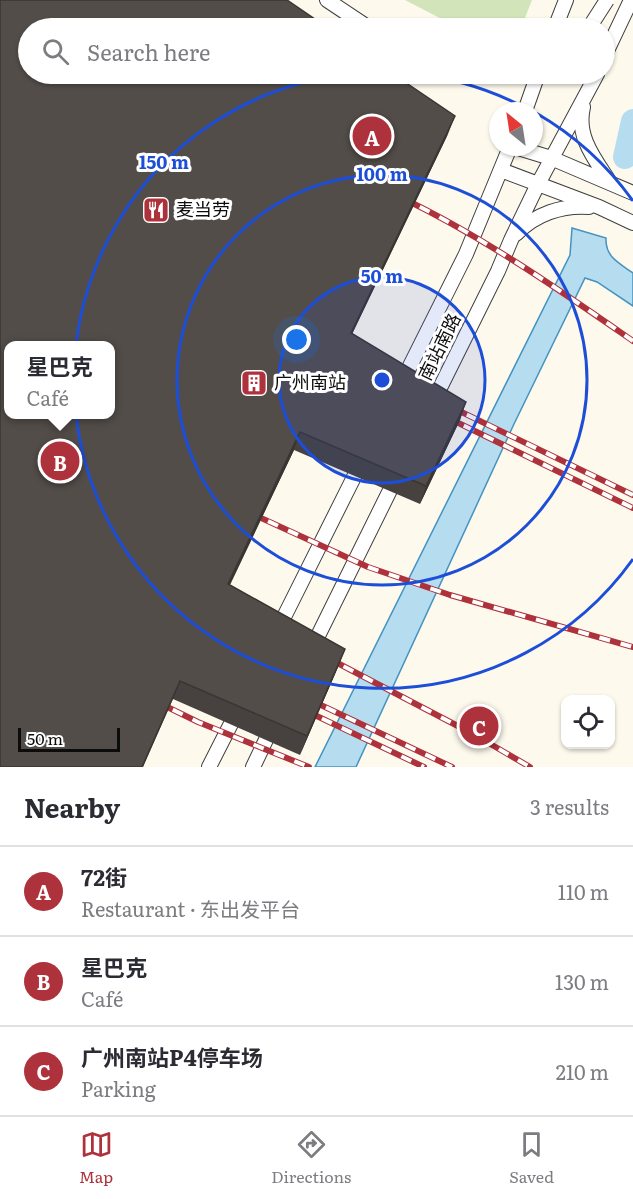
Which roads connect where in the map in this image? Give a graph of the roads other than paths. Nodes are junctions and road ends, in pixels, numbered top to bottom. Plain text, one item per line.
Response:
1 (327, 0) edge
2 (566, 0) edge
3 (607, 0) edge
4 (630, 0) edge
5 (354, 18) edge
6 (559, 18) edge
7 (595, 18) edge
8 (615, 33) edge
9 (534, 84) edge
10 (592, 84) edge
11 (593, 84) edge
12 (528, 102) edge
13 (543, 155) edge
14 (506, 156) edge
15 (551, 158) junction
16 (501, 170) junction
17 (609, 181) junction
18 (538, 183) junction
19 (633, 193) edge
20 (599, 207) junction
21 (633, 223) edge
22 (511, 240) junction
23 (396, 393) edge
24 (425, 418) edge
25 (370, 446) edge
26 (404, 461) edge
27 (273, 639) edge
28 (305, 661) edge
29 (247, 692) edge
30 (279, 714) edge
31 (209, 767) edge
32 (253, 767) edge

1 - 5 street
2 - 6 street
3 - 7 street, bridge
4 - 8 street
9 - 12 street
10 - 15 street, 南站南路
11 - 17 street
13 - 15 street
14 - 16 street, 南站南路
15 - 17 street
15 - 18 street, 南站南路
16 - 18 street
16 - 23 street, 南站南路
17 - 19 street
18 - 20 street
18 - 22 street, 南站南路
20 - 21 street
20 - 22 street
22 - 24 street, 南站南路
25 - 27 street
26 - 28 street
29 - 31 street
30 - 32 street

